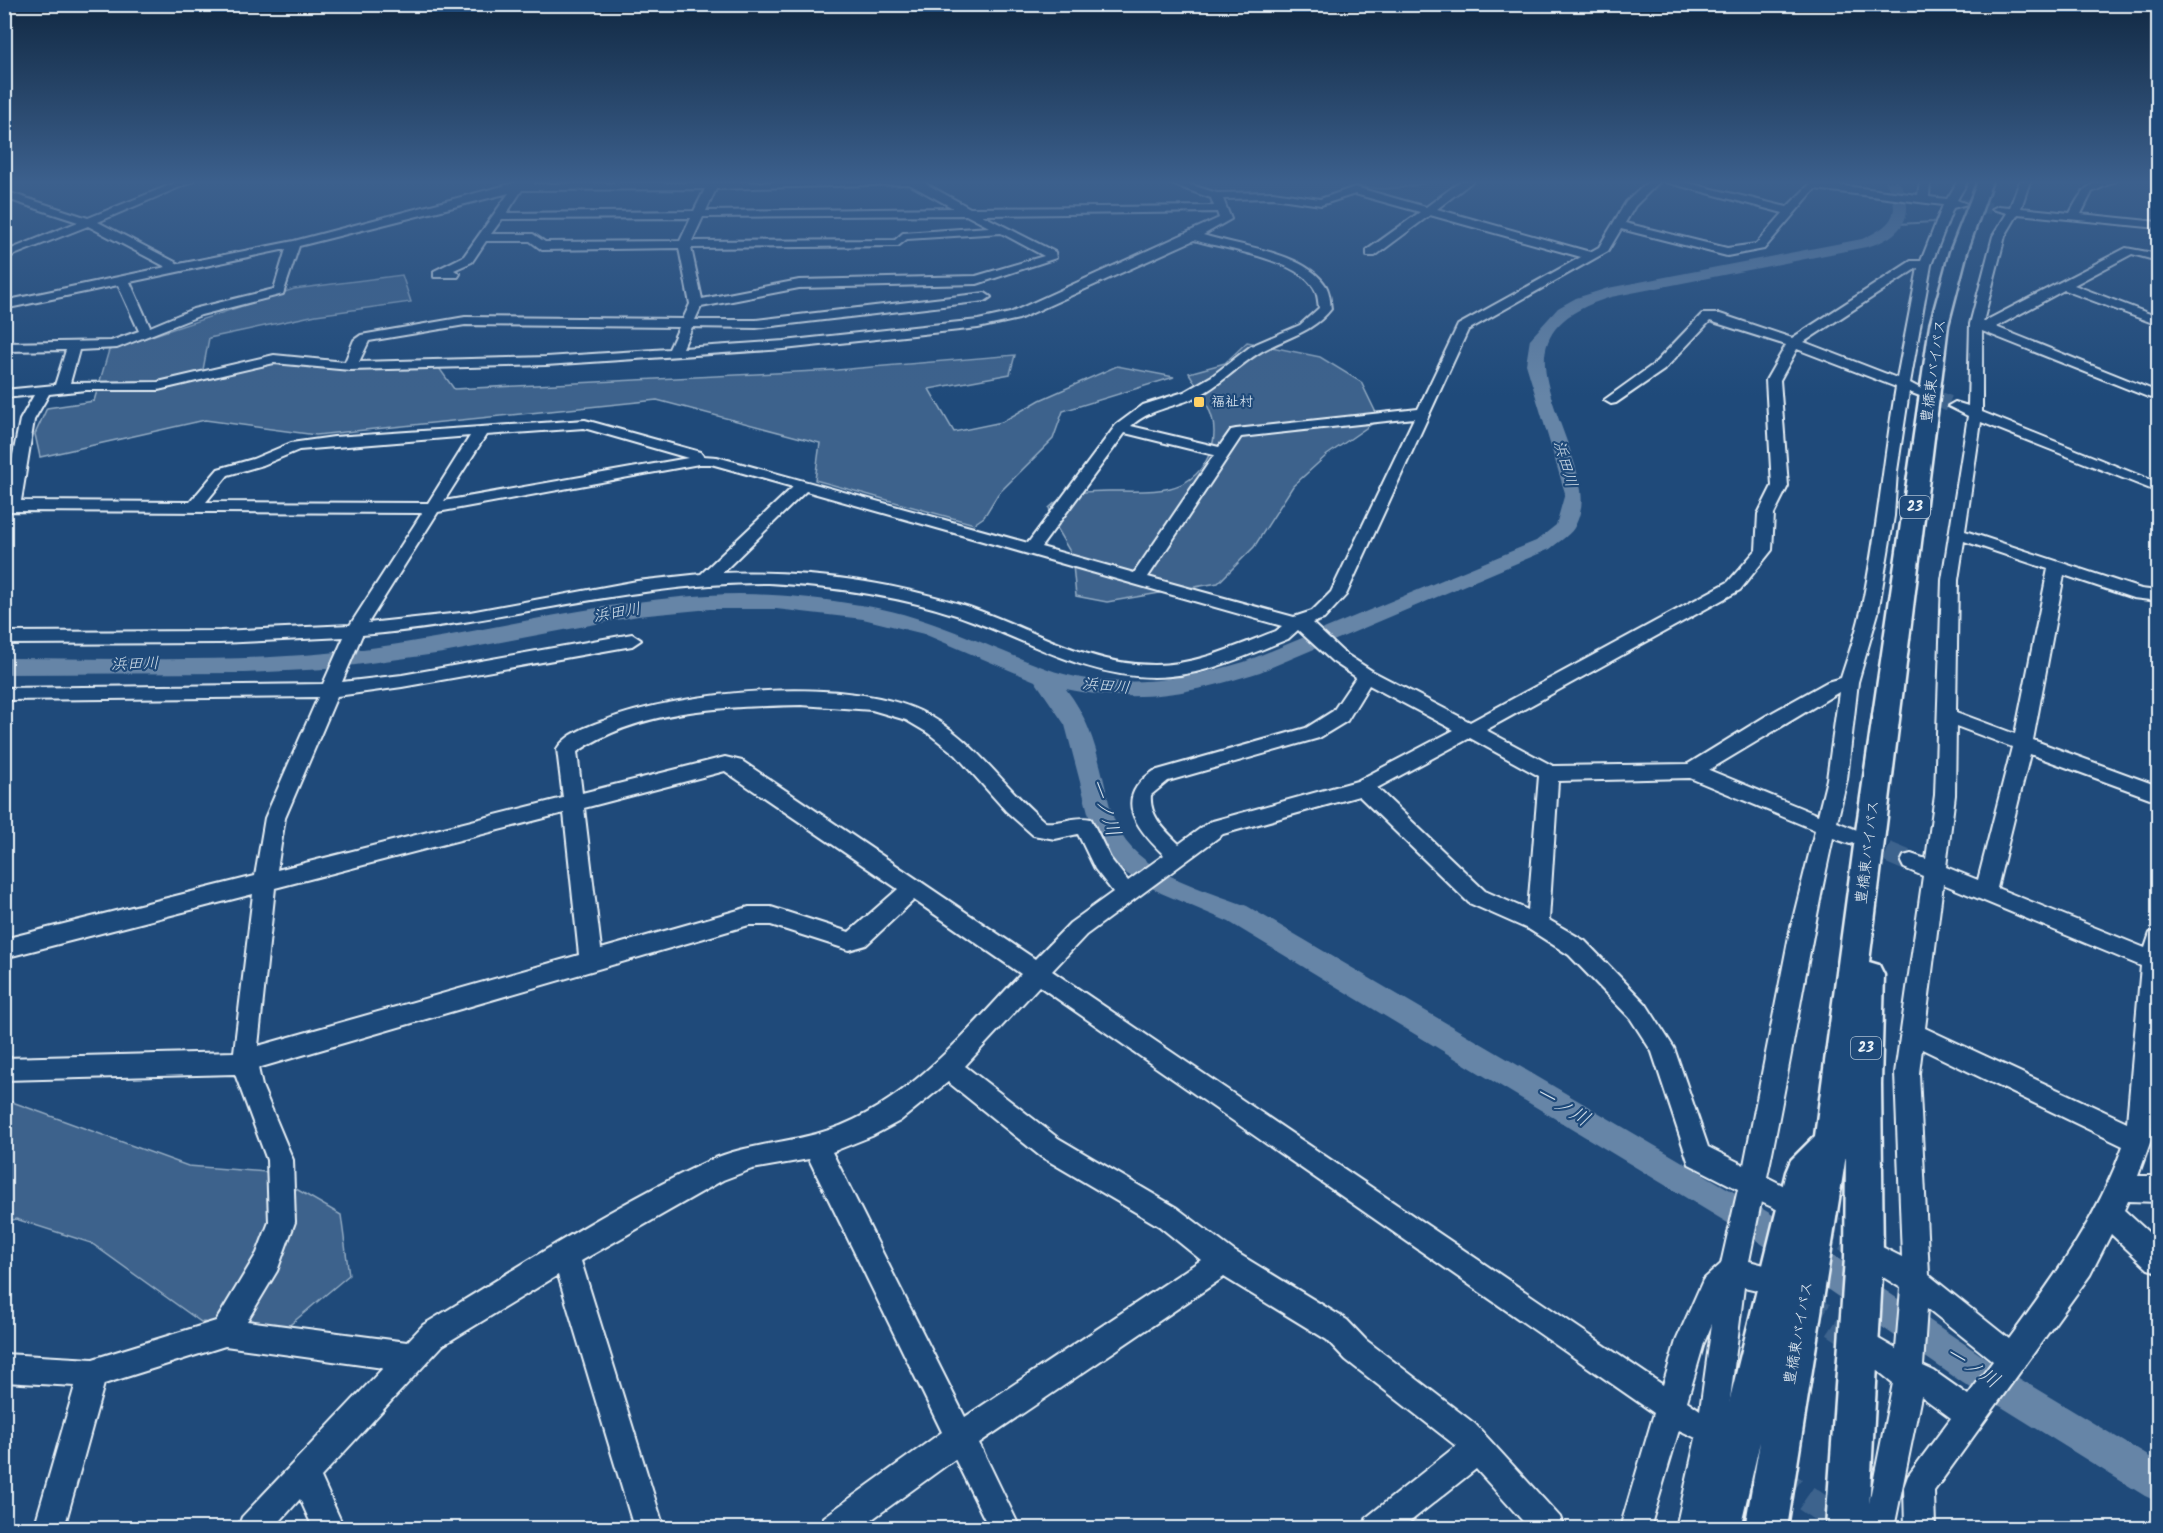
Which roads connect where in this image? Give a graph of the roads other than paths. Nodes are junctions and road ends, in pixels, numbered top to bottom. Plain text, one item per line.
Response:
1 (147, 253) edge
2 (255, 253) edge
3 (291, 253) edge
4 (473, 253) edge
5 (686, 253) edge
6 (1046, 253) edge
7 (1156, 253) edge
8 (1252, 253) edge
9 (1578, 253) edge
10 (1597, 253) edge
11 (1931, 253) edge
12 (1958, 253) edge
13 (1996, 253) edge
14 (2125, 253) edge
15 (2140, 253) edge
16 (1590, 256) junction
17 (2158, 257) edge
18 (1925, 265) junction
19 (179, 269) junction
20 (454, 274) dead end
21 (977, 280) junction
22 (123, 281) junction
23 (2064, 286) junction
24 (859, 297) junction
25 (985, 297) junction
26 (696, 304) junction
27 (4, 305) edge
28 (996, 321) junction
29 (2158, 321) edge
30 (687, 322) junction
31 (1982, 325) junction
32 (146, 333) junction
33 (870, 335) junction
34 (1794, 343) junction
35 (76, 344) junction
36 (4, 347) edge
37 (674, 353) junction
38 (350, 366) junction
39 (1903, 385) junction
40 (61, 389) junction
41 (43, 392) junction
42 (1920, 392) tunnel mouth
43 (4, 394) edge
44 (2158, 397) edge
45 (1611, 400) dead end
46 (1955, 406) tunnel mouth
47 (1423, 414) junction
48 (1975, 414) junction
49 (1121, 428) junction
50 (481, 431) junction
51 (1221, 452) junction
52 (699, 460) junction
53 (803, 486) junction
54 (2158, 488) edge
55 (6, 507) edge
56 (194, 507) junction
57 (433, 508) junction
58 (1958, 534) junction
59 (1031, 550) junction
60 (2057, 566) junction
61 (706, 579) junction
62 (1138, 579) junction
63 (2158, 596) edge
64 (1300, 625) junction
65 (355, 631) junction
66 (4, 639) edge
67 (632, 640) dead end
68 (1366, 675) junction
69 (1849, 682) junction
70 (331, 688) junction
71 (4, 694) edge
72 (1948, 716) junction
73 (1470, 730) junction
74 (2023, 743) junction
75 (1692, 771) junction
76 (1549, 772) junction
77 (1363, 787) junction
78 (2158, 794) edge
79 (573, 803) junction
80 (1826, 826) junction
81 (1860, 837) junction
82 (1173, 858) junction
83 (1911, 862) tunnel mouth
84 (1937, 872) junction
85 (266, 882) junction
86 (913, 888) junction
87 (1127, 891) junction
88 (1985, 894) junction
89 (1538, 924) junction
90 (4, 949) edge
91 (2156, 951) edge
92 (591, 962) junction
93 (1035, 972) junction
94 (1912, 1033) junction
95 (245, 1061) junction
96 (948, 1067) junction
97 (4, 1069) edge
98 (2138, 1140) junction
99 (816, 1146) junction
100 (1752, 1188) junction
101 (2121, 1188) junction
102 (2158, 1189) edge
103 (1799, 1213) junction
104 (2108, 1213) junction
105 (566, 1255) junction
106 (1872, 1258) junction
107 (2158, 1259) edge
108 (1224, 1261) junction
109 (1736, 1261) junction
110 (1783, 1283) junction
111 (1914, 1287) junction
112 (225, 1332) junction
113 (1868, 1341) junction
114 (411, 1357) junction
115 (2011, 1358) junction
116 (4, 1368) edge
117 (1907, 1368) junction
118 (93, 1373) junction
119 (1669, 1408) junction
120 (1973, 1411) junction
121 (1695, 1424) dead end
122 (960, 1438) junction
123 (1477, 1449) junction
124 (304, 1473) junction
125 (49, 1528) edge
126 (253, 1528) edge
127 (329, 1528) edge
128 (649, 1528) edge
129 (835, 1528) edge
130 (1005, 1528) edge
131 (1378, 1528) edge
132 (1549, 1528) edge
133 (1635, 1528) edge
134 (1691, 1528) edge
135 (1719, 1528) edge
136 (1766, 1528) edge
137 (1847, 1528) edge
138 (1879, 1528) edge
139 (1920, 1528) edge

1 - 19 street
2 - 19 street
3 - 32 street
4 - 20 street
5 - 26 street
6 - 21 street
7 - 28 street
8 - 49 street
9 - 16 street
10 - 16 street
11 - 18 street
12 - 81 highway, 豊橋東バイパス / 23
13 - 31 street
14 - 23 street
15 - 17 street
16 - 47 street
18 - 34 street
18 - 39 street
19 - 22 street
21 - 24 street
21 - 25 street
22 - 27 street
22 - 32 street
23 - 29 street
23 - 31 street
24 - 25 street
24 - 26 street
24 - 30 street
24 - 33 street
25 - 28 street
26 - 30 street
28 - 33 street
30 - 37 street
30 - 38 street
31 - 44 street
31 - 48 street
32 - 35 street
33 - 37 street
34 - 39 street
34 - 45 street
34 - 73 street
35 - 36 street
35 - 40 street
37 - 38 street
38 - 40 street
39 - 42 street
39 - 69 street
40 - 41 street
41 - 43 street
41 - 55 street
46 - 48 street
47 - 51 street
47 - 64 street
48 - 54 street
48 - 58 street
49 - 51 street
49 - 59 street
50 - 52 street
50 - 56 street
50 - 57 street
51 - 62 street
52 - 53 street
52 - 57 street
53 - 59 street
53 - 61 street
55 - 56 street
56 - 57 street
57 - 65 street
58 - 60 street
58 - 72 street
59 - 62 street
60 - 63 street
60 - 74 street
61 - 64 street
61 - 65 street
62 - 64 street
64 - 68 street
65 - 66 street
65 - 70 street
67 - 70 street
68 - 73 street
68 - 82 street
69 - 75 street
69 - 80 street
70 - 71 street
70 - 85 street
72 - 74 street
72 - 84 street
73 - 76 street
73 - 77 street
74 - 78 street
74 - 88 street
75 - 76 street
75 - 80 street
76 - 89 street
77 - 82 street
77 - 89 street
79 - 85 street
79 - 86 street
79 - 87 street
79 - 92 street
80 - 81 street
80 - 100 street
81 - 103 highway, 豊橋東バイパス / 23
81 - 106 highway, 23
82 - 87 street
83 - 84 street
84 - 88 street
84 - 94 street
85 - 90 street
85 - 95 street
86 - 92 street
86 - 93 street
87 - 93 street
88 - 91 street
89 - 100 street
91 - 98 street
92 - 95 street
93 - 96 street
93 - 119 street
94 - 98 street
94 - 111 street
95 - 97 street
95 - 112 street
96 - 99 street
96 - 108 street
98 - 101 street
99 - 105 street
99 - 122 street
100 - 103 street
100 - 109 street
101 - 102 street
101 - 104 street
103 - 110 highway, 豊橋東バイパス / 23
104 - 107 street
104 - 115 street
105 - 114 street
105 - 128 street
106 - 111 street
106 - 113 highway, 23
108 - 122 street
108 - 123 street
109 - 110 street
109 - 119 street
109 - 134 street
110 - 135 highway, 23
110 - 136 highway, 豊橋東バイパス / 23
111 - 115 street
111 - 117 street
112 - 114 street
112 - 118 street
113 - 117 street
113 - 137 highway, 23
114 - 124 street
115 - 120 street
116 - 118 street
117 - 120 street
117 - 138 street
118 - 125 street
119 - 121 street
119 - 133 street
120 - 139 street
122 - 129 street
122 - 130 street
123 - 131 street
123 - 132 street
124 - 126 street
124 - 127 street

